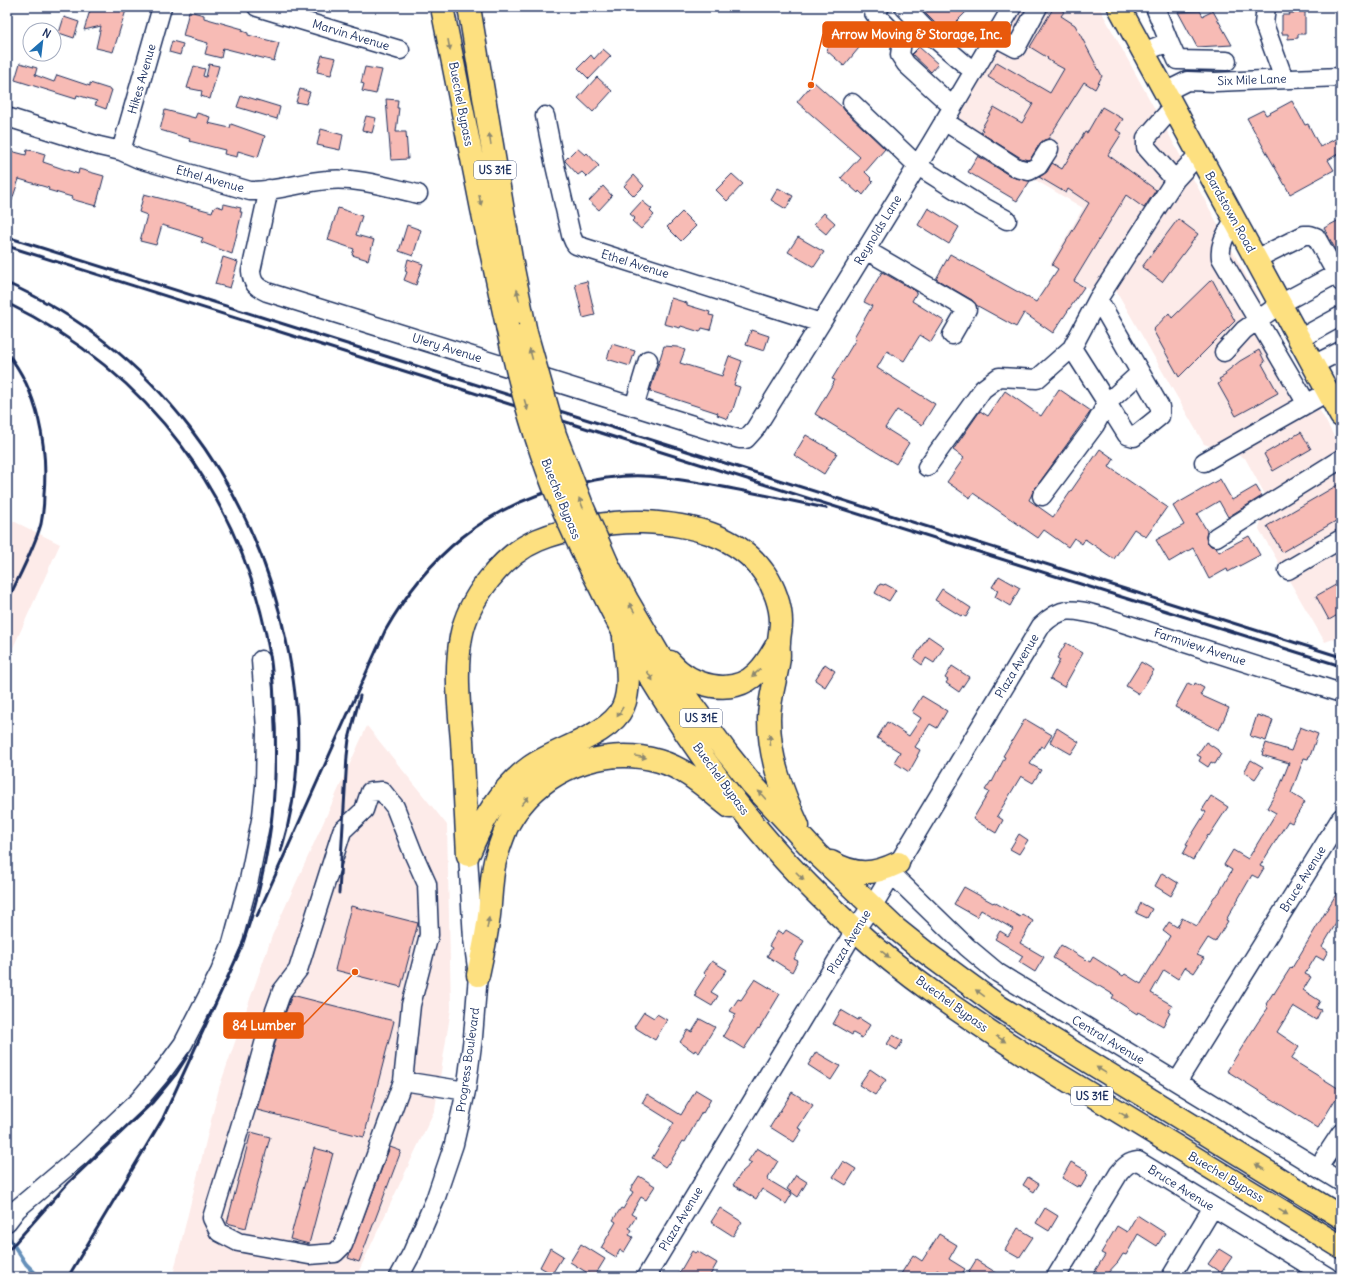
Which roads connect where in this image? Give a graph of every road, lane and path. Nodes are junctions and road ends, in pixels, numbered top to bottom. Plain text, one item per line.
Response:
1 (162, 7) edge
2 (257, 7) edge
3 (442, 7) edge
4 (468, 7) edge
5 (880, 7) edge
6 (904, 7) edge
7 (1012, 7) edge
8 (1038, 7) edge
9 (1119, 7) edge
10 (1155, 7) edge
11 (1266, 7) edge
12 (995, 36) junction
13 (1169, 42) junction
14 (400, 50) dead end
15 (1143, 52) junction
16 (1227, 61) dead end
17 (974, 72) junction
18 (1341, 77) edge
19 (1284, 79) junction
20 (1169, 100) junction
21 (852, 103) dead end
22 (949, 114) junction
23 (545, 116) dead end
24 (7, 117) edge
25 (1049, 149) dead end
26 (121, 151) junction
27 (1199, 154) junction
28 (918, 166) junction
29 (1175, 180) junction
30 (269, 189) junction
31 (418, 194) dead end
32 (1007, 220) dead end
33 (1234, 220) junction
34 (866, 250) junction
35 (1256, 260) junction
36 (1339, 278) edge
37 (1098, 299) junction
38 (1280, 304) junction
39 (1341, 316) edge
40 (1258, 320) junction
41 (821, 323) junction
42 (516, 330) junction
43 (952, 335) dead end
44 (1299, 339) junction
45 (1072, 348) junction
46 (1341, 351) edge
47 (1224, 352) dead end
48 (648, 360) dead end
49 (1313, 365) junction
50 (1140, 373) junction
51 (1328, 392) junction
52 (1107, 403) junction
53 (1307, 404) junction
54 (634, 407) junction
55 (1341, 416) edge
56 (734, 437) joint
57 (1341, 459) edge
58 (1204, 462) dead end
59 (927, 467) dead end
60 (1042, 496) dead end
61 (1216, 537) dead end
62 (1341, 539) edge
63 (600, 567) junction
64 (1288, 570) dead end
65 (1058, 613) joint
66 (624, 632) junction
67 (647, 635) junction
68 (779, 642) junction
69 (261, 660) dead end
70 (1341, 693) edge
71 (1341, 818) edge
72 (755, 825) junction
73 (811, 848) junction
74 (468, 856) junction
75 (895, 868) junction
76 (871, 905) junction
77 (855, 930) junction
78 (478, 975) junction
79 (403, 1081) junction
80 (1177, 1082) junction
81 (466, 1091) junction
82 (1341, 1133) edge
83 (1318, 1168) junction
84 (1341, 1182) edge
85 (1213, 1207) junction
86 (12, 1216) edge
87 (1341, 1217) edge
88 (1341, 1247) edge
89 (400, 1277) edge
90 (646, 1277) edge
91 (1056, 1277) edge
92 (1171, 1277) edge
93 (1328, 1277) edge

1 - 26 street, Hikes Avenue
2 - 14 street, Marvin Avenue
3 -> 42 main road, Buechel Bypass / US 31E
42 -> 4 main road, Buechel Bypass / US 31E
5 - 22 street
6 - 17 street
7 - 12 street, Reynolds Lane
8 - 12 street
9 - 15 main road, Bardstown Road
10 - 13 street
11 - 19 street
12 - 17 street, Reynolds Lane
13 - 15 street
13 - 16 street
15 - 20 main road, Bardstown Road
17 - 22 street, Reynolds Lane
18 - 19 street, Six Mile Lane
19 - 20 street, Six Mile Lane
20 - 27 main road, Bardstown Road
20 - 29 street
21 - 28 street
22 - 25 street
22 - 28 street, Reynolds Lane
23 - 41 street, Ethel Avenue
24 - 26 street, Ethel Avenue
26 - 30 street, Ethel Avenue
27 - 29 street
27 - 33 main road, Bardstown Road
28 - 32 street
28 - 34 street, Reynolds Lane
29 - 37 street
30 - 31 street, Ethel Avenue
30 - 54 street, Ulery Avenue
33 - 35 main road, Bardstown Road
33 - 40 street
34 - 41 street, Reynolds Lane
34 - 43 street
35 - 36 street
35 - 38 main road, Bardstown Road
36 - 38 street
37 - 45 street
37 - 50 street
38 - 40 street
38 - 44 main road, Bardstown Road
39 - 44 street
40 - 47 street
40 - 53 street
41 - 56 street, Reynolds Lane
42 - 63 main road, Buechel Bypass / US 31E, bridge
44 - 49 main road, Bardstown Road
45 - 52 street
45 - 59 street
46 - 49 street
48 - 54 street
49 - 51 main road, Bardstown Road
50 - 52 street
50 - 52 street
51 - 53 street
51 - 55 main road, Bardstown Road
52 - 60 street
53 - 58 street
54 - 56 street, Ulery Avenue
57 - 61 street
62 - 64 street
63 - 66 main road, Buechel Bypass / US 31E
67 -> 63 main road, Buechel Bypass / US 31E
65 - 70 street, Farmview Avenue
65 - 75 street, Plaza Avenue
66 -> 72 main road, Buechel Bypass / US 31E
66 -> 74 main road
68 -> 67 main road
73 -> 67 main road, Buechel Bypass / US 31E
73 -> 68 main road
68 - 74 main road
69 - 86 street
71 - 80 street, Bruce Avenue
72 -> 77 main road, Buechel Bypass / US 31E
78 -> 72 main road
73 - 75 main road
73 - 76 main road, Buechel Bypass / US 31E
74 - 78 street, Progress Boulevard
75 - 76 street, Plaza Avenue
75 - 80 street, Central Avenue
76 - 77 street, Plaza Avenue
87 -> 76 main road, Buechel Bypass / US 31E
77 -> 88 main road, Buechel Bypass / US 31E
77 - 90 street, Plaza Avenue
78 - 81 street, Progress Boulevard
79 - 79 street
79 - 81 street
80 - 83 street, Central Avenue
81 - 89 street, Progress Boulevard
82 - 83 street
83 - 84 street, Central Avenue
85 - 91 street, Bruce Avenue
85 - 92 street
85 - 93 street, Bruce Avenue

